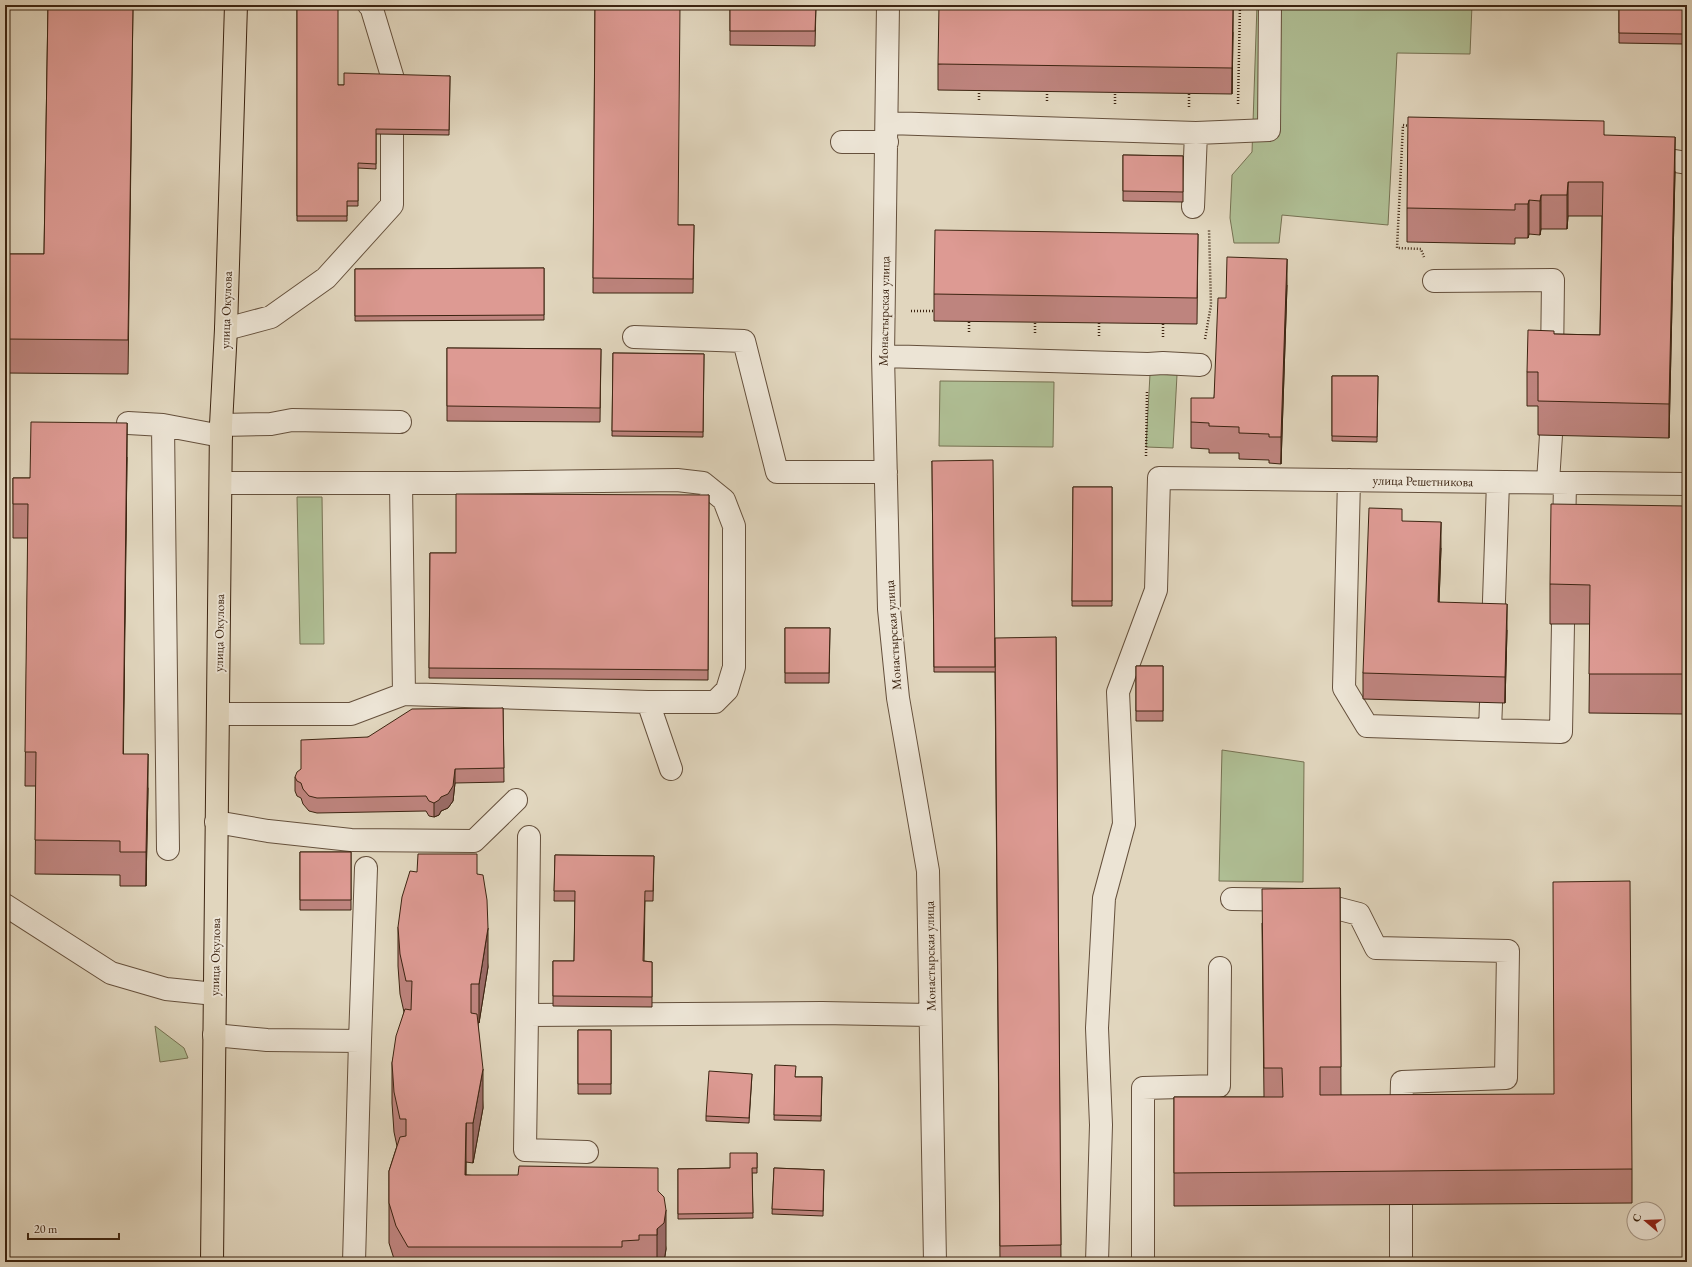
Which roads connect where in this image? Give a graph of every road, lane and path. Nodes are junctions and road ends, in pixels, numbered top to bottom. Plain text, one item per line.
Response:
1 (236, 5) edge
2 (369, 5) edge
3 (888, 5) edge
4 (1240, 5) edge
5 (1270, 5) edge
6 (393, 79) edge
7 (1238, 112) dead end
8 (1418, 126) edge
9 (887, 132) junction
10 (1196, 133) junction
11 (392, 134) edge
12 (842, 142) dead end
13 (1625, 153) edge
14 (1687, 164) edge
15 (1193, 207) dead end
16 (1209, 227) dead end
17 (1434, 281) joint
18 (910, 310) dead end
19 (934, 311) edge
20 (226, 329) junction
21 (634, 337) dead end
22 (883, 356) junction
23 (1148, 364) junction
24 (1200, 364) joint
25 (1552, 365) edge
26 (400, 422) dead end
27 (128, 423) edge
28 (163, 425) junction
29 (221, 430) junction
30 (1551, 435) edge
31 (886, 472) junction
32 (1159, 478) junction
33 (1349, 480) junction
34 (1498, 482) junction
35 (1556, 482) junction
36 (221, 483) junction
37 (401, 483) junction
38 (1687, 484) edge
39 (1564, 544) edge
40 (1562, 624) edge
41 (1493, 630) edge
42 (404, 694) junction
43 (648, 702) junction
44 (1491, 703) edge
45 (218, 714) junction
46 (1490, 730) junction
47 (671, 769) dead end
48 (516, 800) dead end
49 (216, 822) junction
50 (529, 837) dead end
51 (168, 849) dead end
52 (366, 868) dead end
53 (1232, 899) dead end
54 (5, 905) edge
55 (1220, 968) dead end
56 (215, 994) junction
57 (527, 1015) junction
58 (930, 1015) junction
59 (214, 1035) junction
60 (360, 1041) junction
61 (1400, 1129) edge
62 (587, 1152) dead end
63 (1401, 1205) edge
64 (212, 1262) edge
65 (354, 1262) edge
66 (934, 1262) edge
67 (1097, 1262) edge
68 (1143, 1262) edge
69 (1401, 1262) edge

1 - 20 main road, улица Окулова
2 - 6 street
3 - 9 street, Монастырская улица
4 - 7 path
5 - 10 street
8 - 17 path
9 - 10 street
9 - 12 street
9 - 22 street, Монастырская улица
10 - 15 street
11 - 20 street
13 - 14 street
16 - 24 path
17 - 25 street
18 - 19 path
20 - 29 main road, улица Окулова
21 - 31 street
22 - 23 street
22 - 31 street, Монастырская улица
23 - 24 street
23 - 32 path
26 - 29 street
27 - 28 street
28 - 29 street
28 - 51 street
29 - 36 main road, улица Окулова
30 - 35 street
31 - 58 street, Монастырская улица
32 - 33 street, улица Решетникова
32 - 67 street
33 - 34 street, улица Решетникова
33 - 46 street
34 - 35 street, улица Решетникова
34 - 41 street
35 - 38 street, улица Решетникова
35 - 39 street
36 - 37 street
36 - 45 main road, улица Окулова
37 - 42 street
37 - 43 street
40 - 46 street
42 - 43 street
42 - 45 street
43 - 47 street
44 - 46 street
45 - 49 main road, улица Окулова
48 - 49 street
49 - 56 main road, улица Окулова
50 - 57 street
52 - 60 street
53 - 61 street
54 - 56 street
55 - 68 street
56 - 59 main road, улица Окулова
57 - 58 street
57 - 62 street
58 - 66 street, Монастырская улица
59 - 60 street
59 - 64 main road, улица Окулова
60 - 65 street
63 - 69 street

